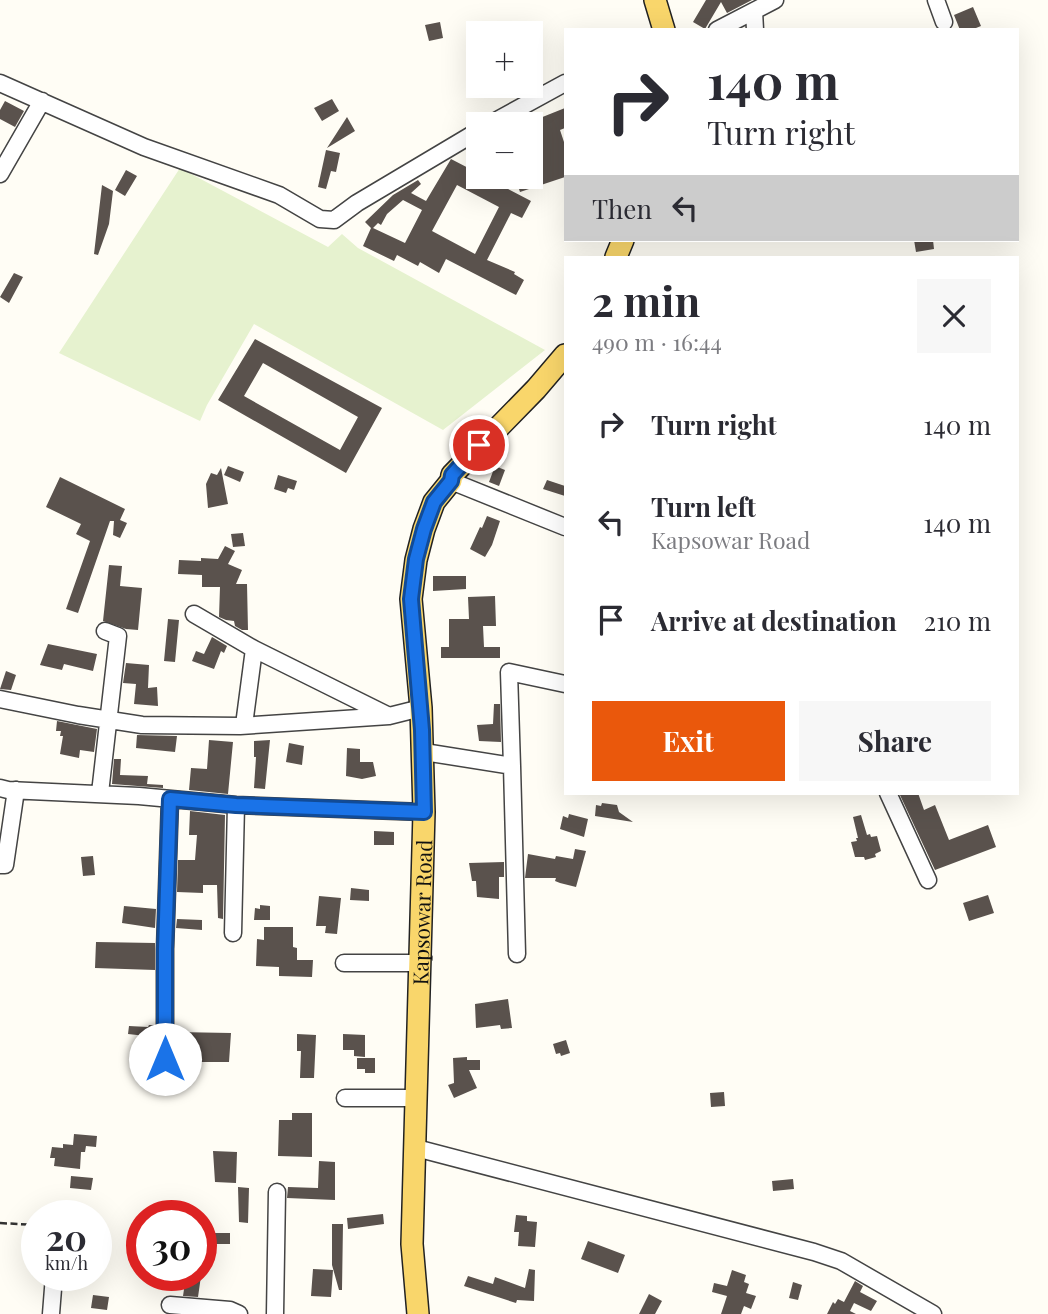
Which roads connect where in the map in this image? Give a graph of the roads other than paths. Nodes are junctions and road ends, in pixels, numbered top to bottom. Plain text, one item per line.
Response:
1 (655, 0) edge
2 (775, 0) edge
3 (936, 0) edge
4 (754, 11) junction
5 (944, 22) dead end
6 (662, 28) edge
7 (721, 28) edge
8 (755, 28) edge
9 (0, 83) edge
10 (564, 84) edge
11 (42, 101) junction
12 (512, 112) edge
13 (466, 138) edge
14 (0, 174) edge
15 (564, 356) edge
16 (451, 481) junction
17 (564, 527) edge
18 (194, 614) dead end
19 (105, 631) dead end
20 (254, 649) junction
21 (564, 684) edge
22 (0, 699) edge
23 (421, 708) junction
24 (389, 716) junction
25 (109, 720) junction
26 (244, 725) junction
27 (424, 752) junction
28 (512, 766) junction
29 (8, 789) edge
30 (100, 793) junction
31 (889, 795) edge
32 (170, 799) junction
33 (236, 805) junction
34 (424, 812) junction
35 (0, 865) edge
36 (928, 880) dead end
37 (233, 933) dead end
38 (517, 954) dead end
39 (344, 963) dead end
40 (420, 963) junction
41 (165, 1059) dead end
42 (345, 1098) dead end
43 (417, 1098) junction
44 (416, 1148) junction
45 (277, 1192) dead end
46 (53, 1291) edge
47 (170, 1305) dead end
48 (51, 1314) edge
49 (239, 1314) edge
50 (275, 1314) edge
51 (418, 1314) edge
52 (933, 1314) edge

1 - 6 main road
2 - 4 street
3 - 5 street
4 - 7 street
4 - 8 street
9 - 11 street
10 - 12 street
11 - 13 street
11 - 14 street
15 - 16 main road, Kapsowar Road
16 - 17 street
16 - 23 main road, Kapsowar Road
18 - 20 street
19 - 25 street
20 - 24 street
20 - 26 street
21 - 28 street
22 - 25 street
23 - 24 street
23 - 27 main road, Kapsowar Road
24 - 26 street
25 - 26 street
25 - 30 street
27 - 28 street
27 - 34 main road, Kapsowar Road
28 - 38 street
29 - 30 street
29 - 35 street
30 - 32 street
31 - 36 street
32 - 33 street
32 - 41 street
33 - 34 street
33 - 37 street
34 - 40 main road, Kapsowar Road
39 - 40 street
40 - 43 main road, Kapsowar Road
42 - 43 street
43 - 44 main road, Kapsowar Road
44 - 51 main road, Kapsowar Road
44 - 52 street
45 - 50 street
46 - 48 street
47 - 49 street

